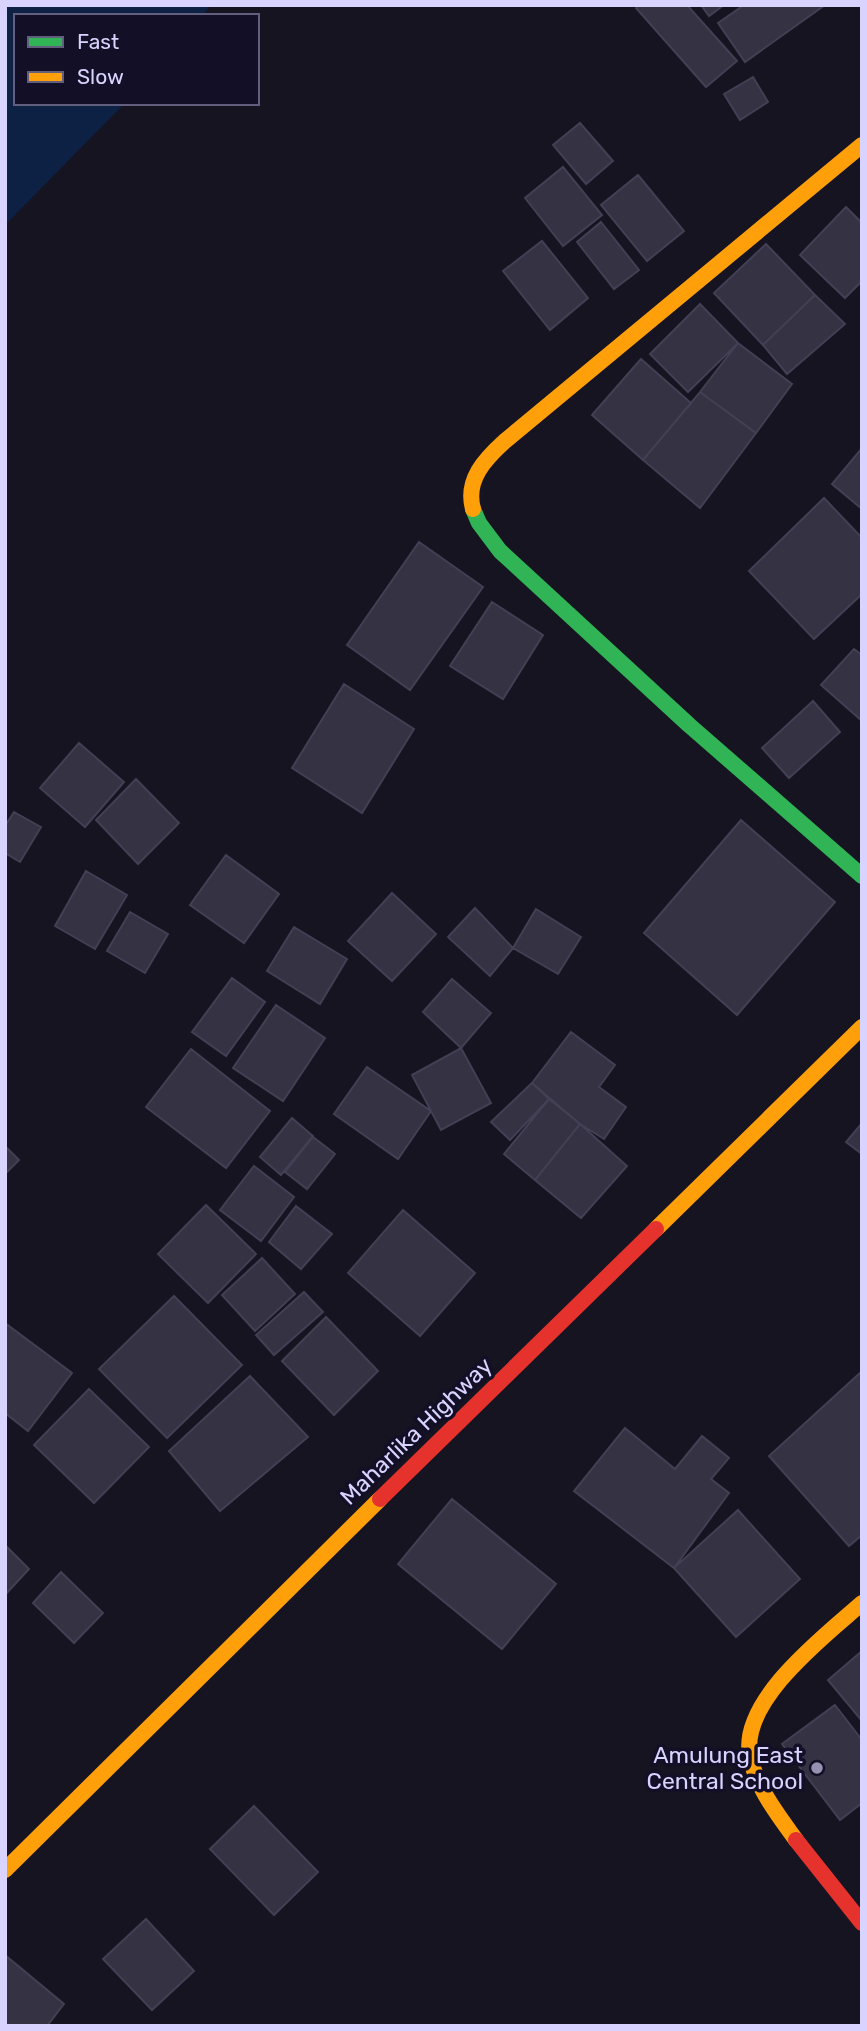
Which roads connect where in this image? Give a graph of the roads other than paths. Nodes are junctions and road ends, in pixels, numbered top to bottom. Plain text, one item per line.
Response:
1 (862, 145) edge
2 (862, 876) edge
3 (862, 1027) edge
4 (862, 1603) edge
5 (5, 1870) edge
6 (862, 1923) edge

1 - 2 street
3 - 5 street, Maharlika Highway
4 - 6 street

